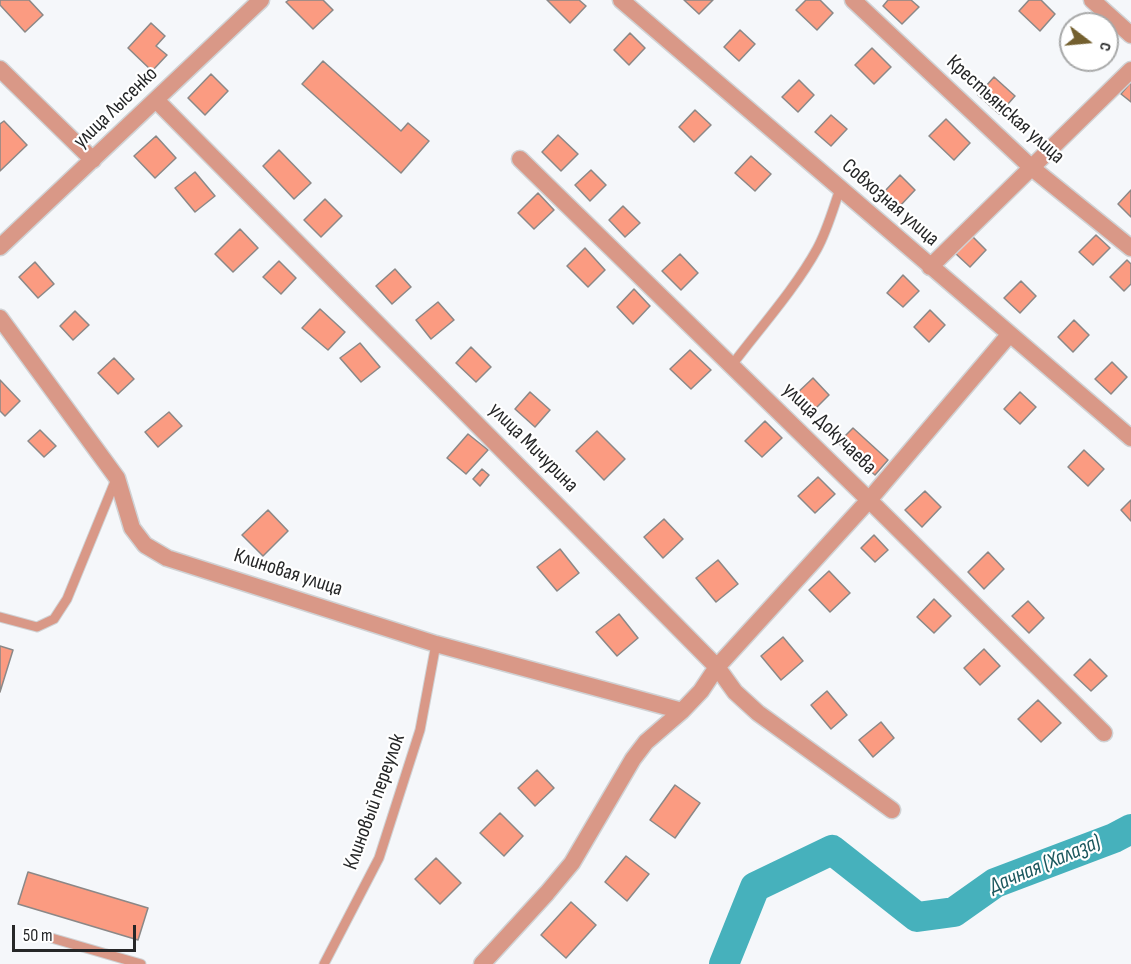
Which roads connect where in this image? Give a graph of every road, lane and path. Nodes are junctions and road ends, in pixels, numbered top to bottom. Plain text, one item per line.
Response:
1 (261, 0) edge
2 (621, 0) edge
3 (853, 0) edge
4 (1092, 0) edge
5 (1131, 35) edge
6 (0, 69) edge
7 (1131, 70) edge
8 (156, 100) junction
9 (520, 159) dead end
10 (93, 160) junction
11 (1032, 168) junction
12 (840, 189) junction
13 (0, 246) edge
14 (1131, 248) edge
15 (930, 267) junction
16 (0, 318) edge
17 (1009, 335) junction
18 (732, 365) junction
19 (1131, 438) edge
20 (117, 478) junction
21 (869, 500) junction
22 (0, 617) edge
23 (436, 644) junction
24 (717, 667) junction
25 (682, 711) junction
26 (1104, 733) dead end
27 (892, 810) dead end
28 (48, 937) dead end
29 (141, 964) edge
30 (324, 964) edge
31 (482, 964) edge

1 - 8 street, улица Лысенко
2 - 12 street, Совхозная улица
3 - 11 street, Крестьянская улица
4 - 5 street
6 - 10 street
7 - 11 street
8 - 10 street, улица Лысенко
8 - 24 street, улица Мичурина
9 - 18 street, улица Докучаева
10 - 13 street, улица Лысенко
11 - 14 street, Крестьянская улица
11 - 15 street
12 - 15 street, Совхозная улица
12 - 18 lane
15 - 17 street, Совхозная улица
16 - 20 street, Клиновая улица
17 - 19 street, Совхозная улица
17 - 21 street
18 - 21 street, улица Докучаева
20 - 22 lane
20 - 23 street, Клиновая улица
21 - 24 street
21 - 26 street, улица Докучаева
23 - 25 street, Клиновая улица
23 - 30 lane, Клиновый переулок
24 - 25 street
24 - 27 street, улица Мичурина
25 - 31 street
28 - 29 lane

